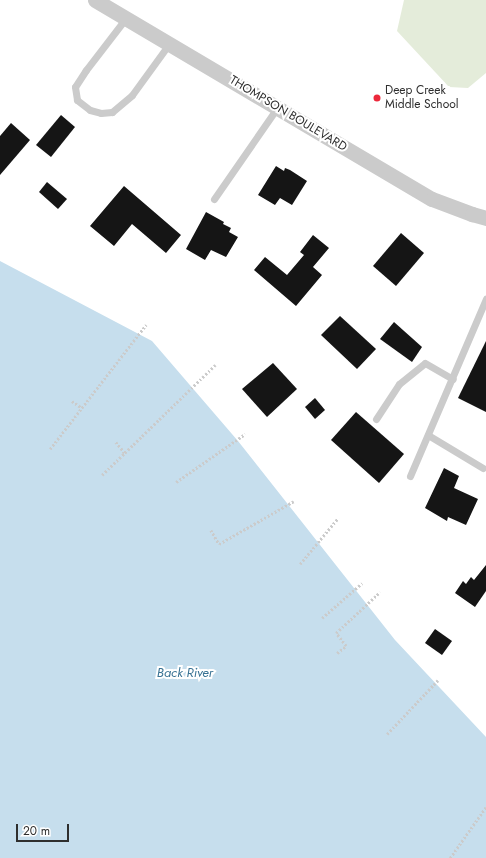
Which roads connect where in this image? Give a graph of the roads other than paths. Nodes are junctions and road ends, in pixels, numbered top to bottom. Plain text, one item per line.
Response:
1 (95, 0) edge
2 (126, 18) junction
3 (169, 44) junction
4 (277, 108) junction
5 (214, 199) dead end
6 (486, 218) edge
7 (486, 299) edge
8 (453, 379) junction
9 (376, 419) dead end
10 (428, 435) junction
11 (483, 468) dead end
12 (410, 476) dead end

1 - 2 street, THOMPSON BOULEVARD
2 - 3 street, THOMPSON BOULEVARD
2 - 3 lane
3 - 4 street, THOMPSON BOULEVARD
4 - 5 lane
4 - 6 street, THOMPSON BOULEVARD
7 - 8 lane
8 - 9 lane
8 - 10 lane
10 - 11 lane
10 - 12 lane

